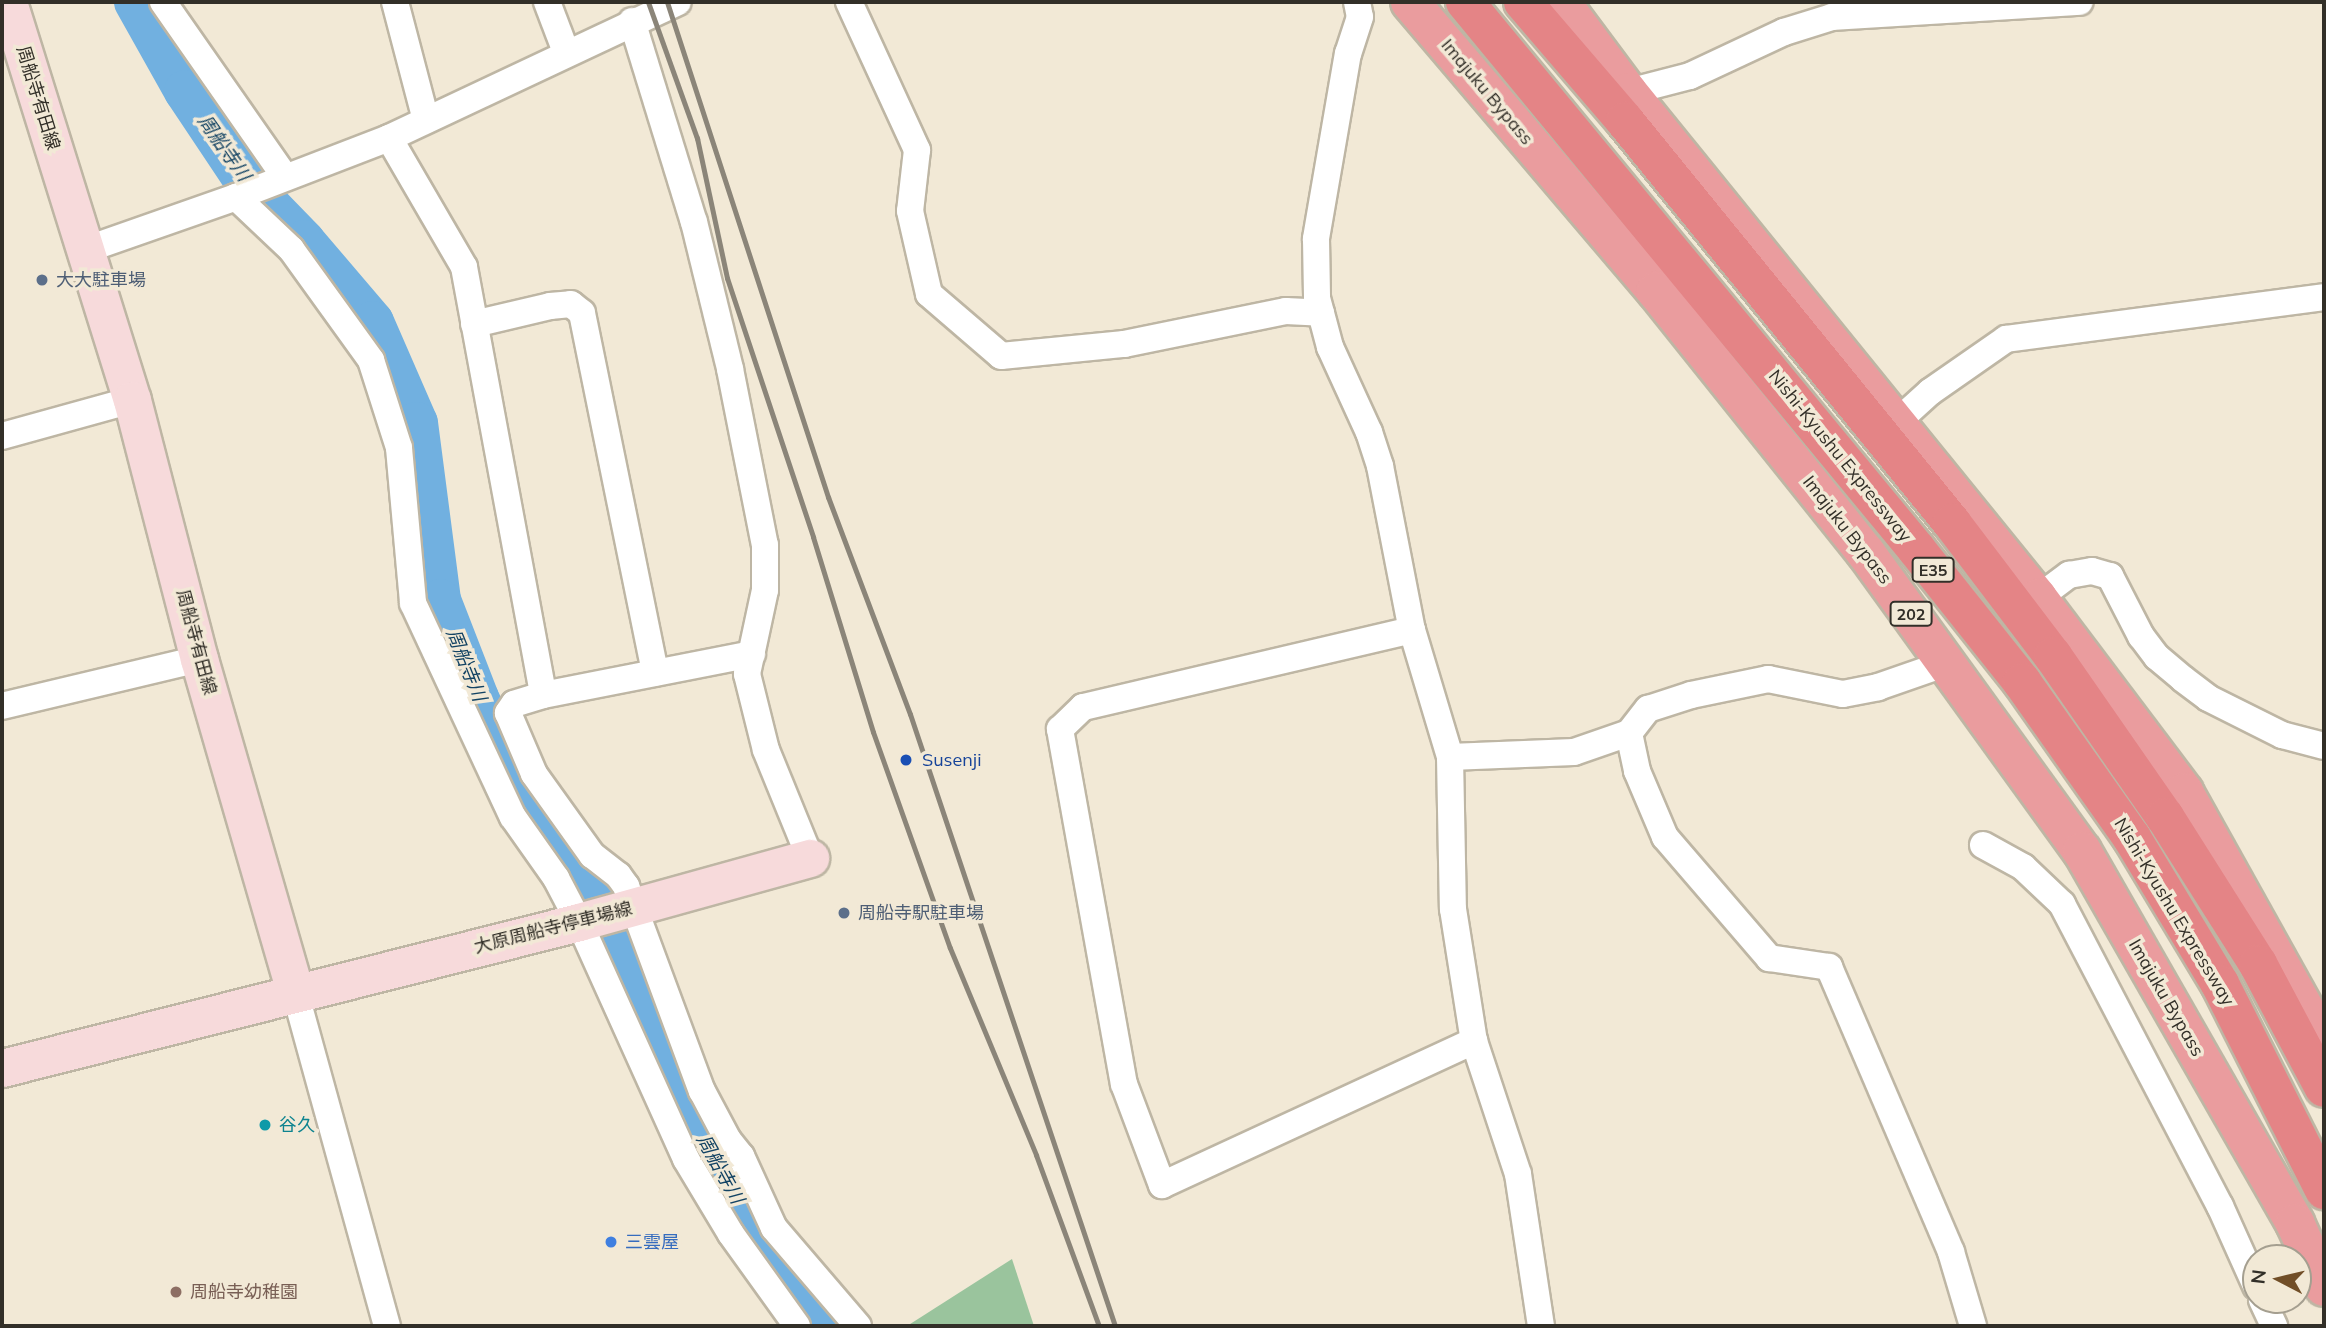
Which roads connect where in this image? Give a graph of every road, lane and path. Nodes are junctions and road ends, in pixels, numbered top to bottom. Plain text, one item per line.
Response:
1 (8, 2) edge
2 (163, 2) edge
3 (395, 2) edge
4 (547, 2) edge
5 (678, 2) edge
6 (849, 2) edge
7 (1357, 2) edge
8 (1410, 2) edge
9 (1465, 2) edge
10 (1523, 2) edge
11 (1550, 2) edge
12 (1561, 2) edge
13 (2080, 2) edge
14 (632, 21) junction
15 (566, 52) junction
16 (1627, 106) junction
17 (426, 120) junction
18 (389, 138) junction
19 (279, 180) junction
20 (236, 197) junction
21 (85, 250) junction
22 (2324, 297) edge
23 (1321, 313) junction
24 (474, 324) junction
25 (132, 400) junction
26 (1898, 421) junction
27 (2, 436) edge
28 (2038, 598) junction
29 (1412, 630) junction
30 (752, 654) junction
31 (200, 659) junction
32 (1947, 663) junction
33 (655, 673) junction
34 (543, 695) junction
35 (2, 705) edge
36 (1629, 733) junction
37 (2324, 746) edge
38 (1450, 757) junction
39 (1983, 845) dead end
40 (810, 858) joint
41 (631, 908) junction
42 (584, 920) junction
43 (295, 992) junction
44 (1475, 1041) junction
45 (2324, 1044) edge
46 (2, 1068) edge
47 (2324, 1088) edge
48 (2324, 1190) edge
49 (2242, 1255) edge
50 (2324, 1287) edge
51 (387, 1326) edge
52 (797, 1326) edge
53 (858, 1326) edge
54 (1541, 1326) edge
55 (1973, 1326) edge

1 - 21 main road, 周船寺有田線
2 - 19 street
3 - 17 street
4 - 15 street
5 - 14 street
6 - 23 street
7 - 23 street
8 - 32 highway, Imajuku Bypass / 202
9 - 48 highway, Nishi-Kyushu Expressway / E35
10 - 16 highway, E35
11 - 16 highway
12 - 16 highway
13 - 16 street
14 - 15 street
14 - 30 street
15 - 17 street
16 - 26 highway
16 - 47 highway, E35
17 - 18 street
18 - 19 street
18 - 24 street
19 - 20 street
20 - 21 street
20 - 42 street
21 - 25 main road, 周船寺有田線
22 - 26 street
23 - 29 street
24 - 33 street
24 - 34 street
25 - 27 street
25 - 31 main road, 周船寺有田線
26 - 28 highway
28 - 37 street
28 - 45 highway
29 - 38 street
29 - 44 street
30 - 33 street
30 - 40 street
31 - 35 street
31 - 43 main road, 周船寺有田線
32 - 36 street
32 - 50 highway, Imajuku Bypass / 202
33 - 34 street
34 - 41 street
36 - 38 street
36 - 55 street
38 - 44 street
39 - 49 street
40 - 41 main road, 大原周船寺停車場線
41 - 42 main road, 大原周船寺停車場線
41 - 53 street
42 - 43 main road, 大原周船寺停車場線
42 - 52 street
43 - 46 main road
43 - 51 street
44 - 54 street

